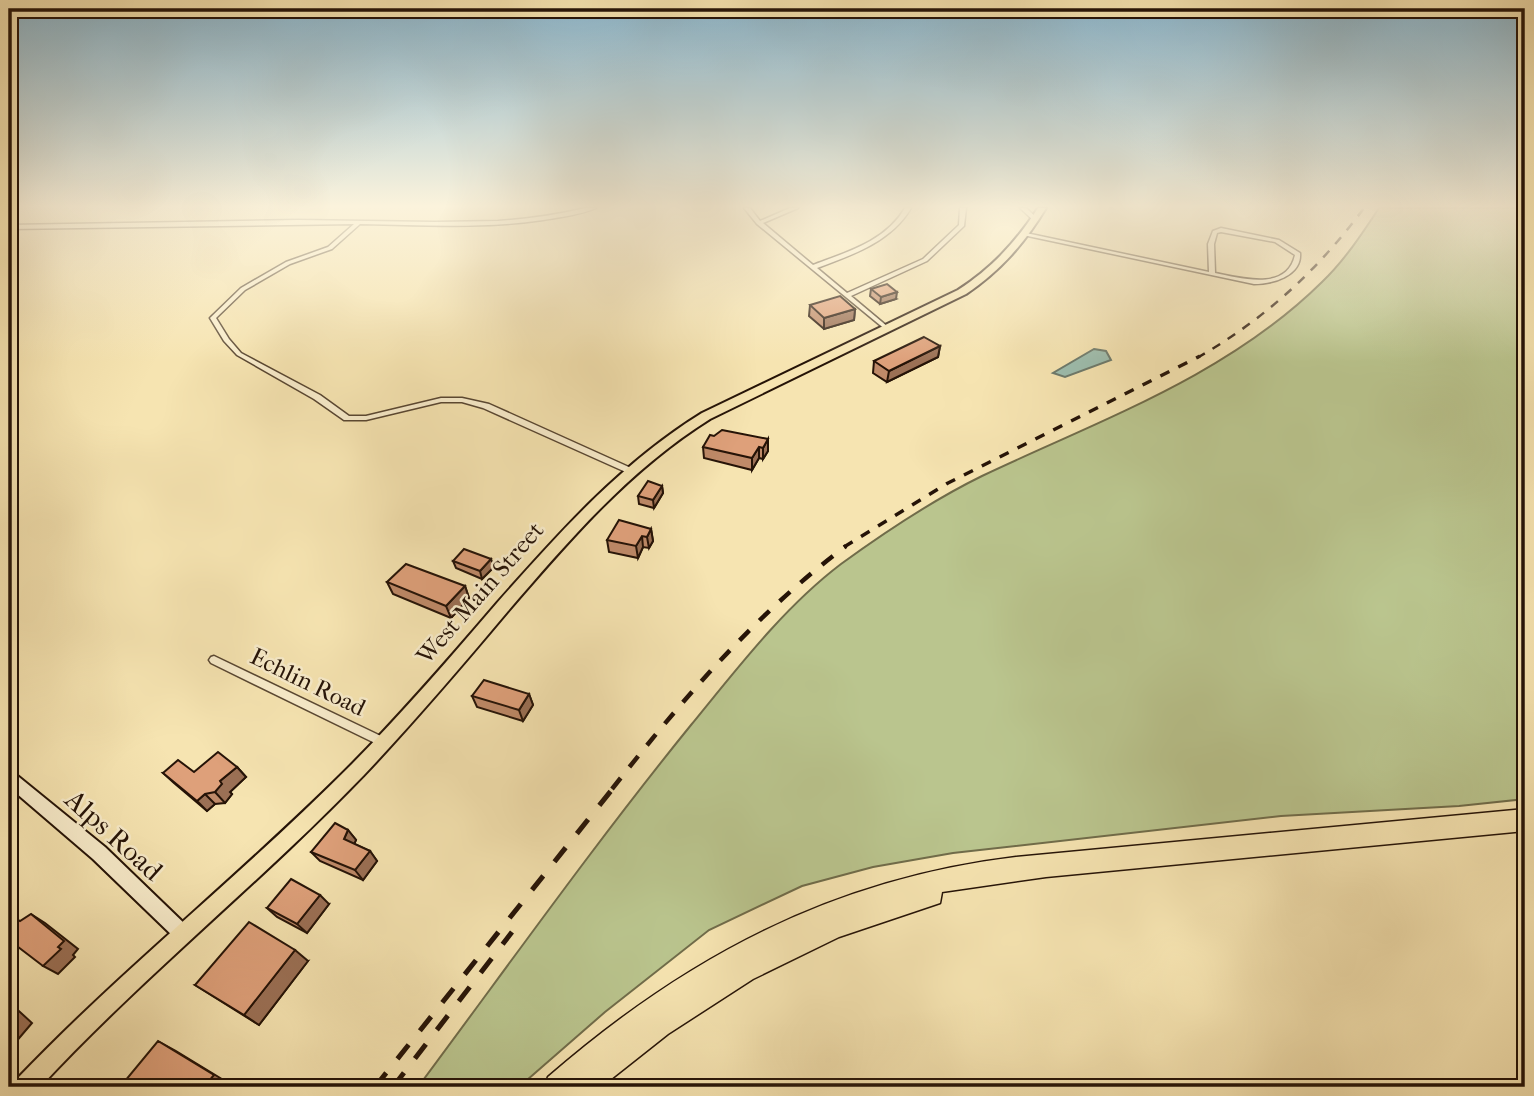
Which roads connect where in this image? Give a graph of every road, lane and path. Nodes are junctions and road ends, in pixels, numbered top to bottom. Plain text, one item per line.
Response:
1 (303, 259) edge
2 (803, 259) edge
3 (831, 259) edge
4 (925, 259) edge
5 (1007, 259) edge
6 (1141, 259) edge
7 (1211, 259) edge
8 (1296, 259) edge
9 (813, 267) junction
10 (1212, 274) junction
11 (847, 295) junction
12 (886, 328) junction
13 (628, 470) junction
14 (214, 660) dead end
15 (383, 742) junction
16 (9, 778) edge
17 (1525, 820) edge
18 (1525, 832) edge
19 (182, 933) junction
20 (25, 1087) edge
21 (558, 1087) edge
22 (579, 1087) edge

1 - 13 street
2 - 9 street
3 - 9 street
4 - 11 street
5 - 12 main road, West Main Street
6 - 10 street
7 - 10 street
8 - 10 street
9 - 11 street
11 - 12 street
12 - 13 main road, West Main Street
13 - 15 main road, West Main Street
14 - 15 street, Echlin Road
15 - 19 main road, West Main Street
16 - 19 street, Alps Road
17 - 21 highway
18 - 22 highway
19 - 20 main road, West Main Street

